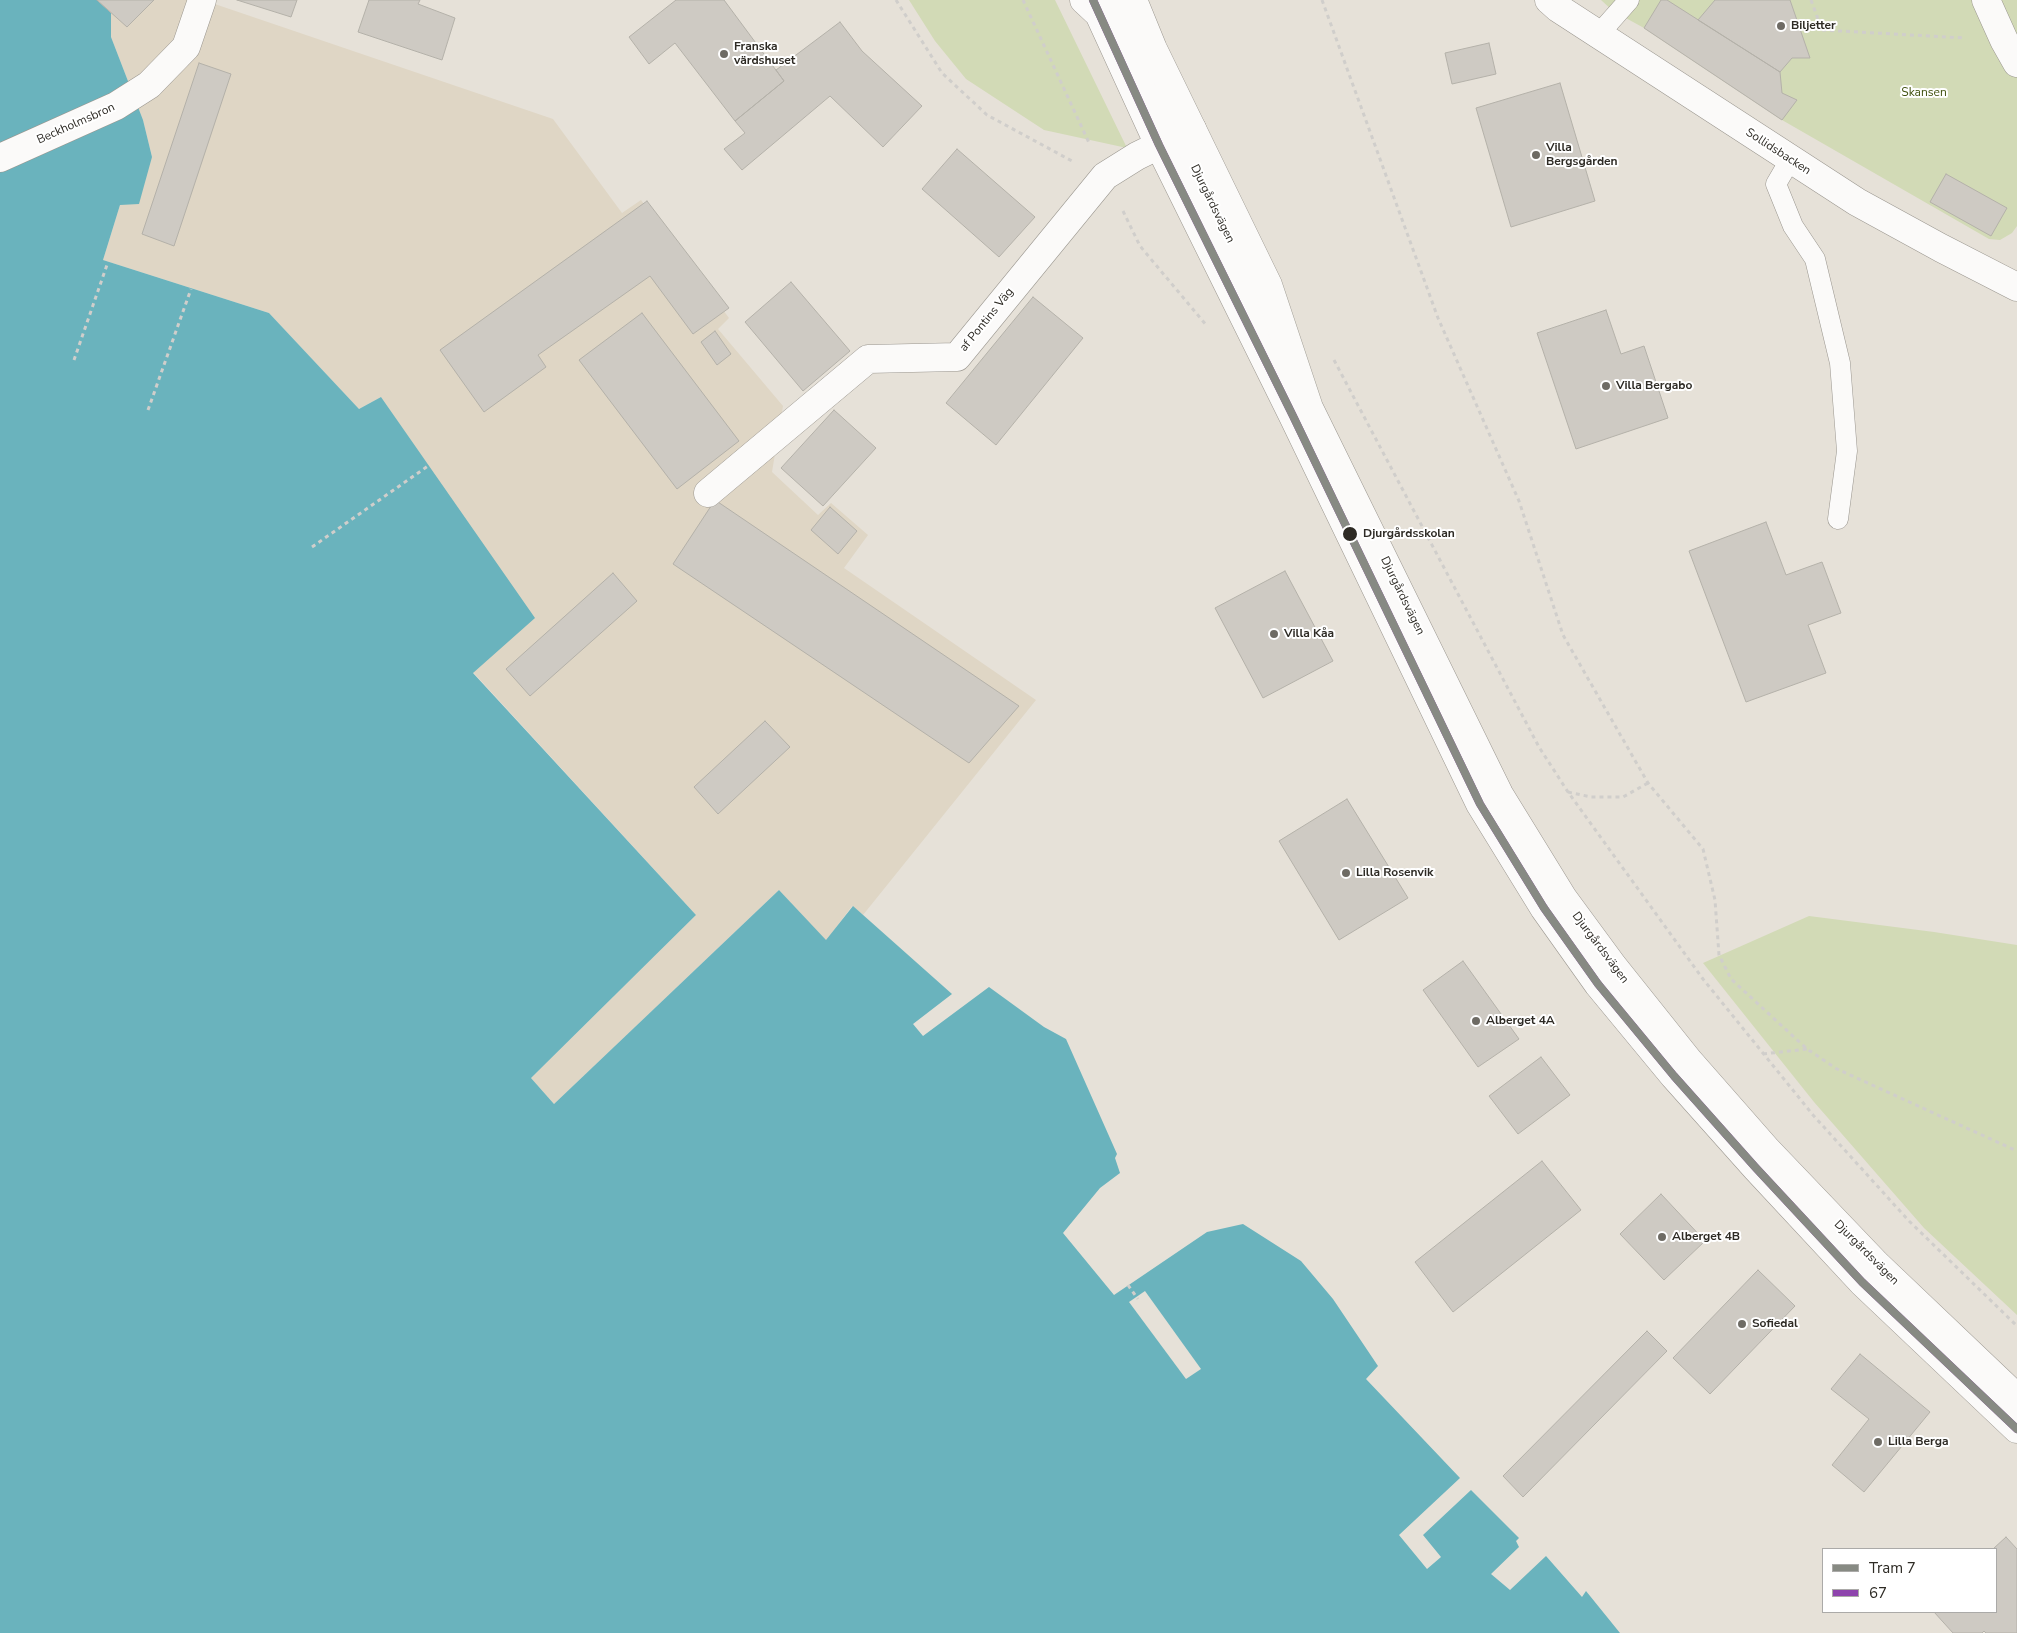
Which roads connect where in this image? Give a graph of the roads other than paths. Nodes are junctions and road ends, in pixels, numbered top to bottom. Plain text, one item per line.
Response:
1 (202, 0) edge
2 (1132, 0) edge
3 (1550, 0) edge
4 (1629, 0) edge
5 (1986, 0) edge
6 (1098, 4) edge
7 (1598, 35) junction
8 (2017, 63) edge
9 (1177, 137) junction
10 (0, 158) edge
11 (1790, 160) junction
12 (2017, 287) edge
13 (708, 492) dead end
14 (1838, 520) dead end
15 (2017, 1398) edge
16 (2017, 1429) edge

1 - 10 street, Beckholmsbron
2 - 9 street, Djurgårdsvägen
3 - 7 street, Sollidsbacken
4 - 7 lane
5 - 8 street
6 - 9 street, Djurgårdsvägen
7 - 11 street, Sollidsbacken
9 - 13 street, af Pontins Väg
9 - 15 street, Djurgårdsvägen
9 - 16 street, Djurgårdsvägen
11 - 12 street, Sollidsbacken
11 - 14 lane

